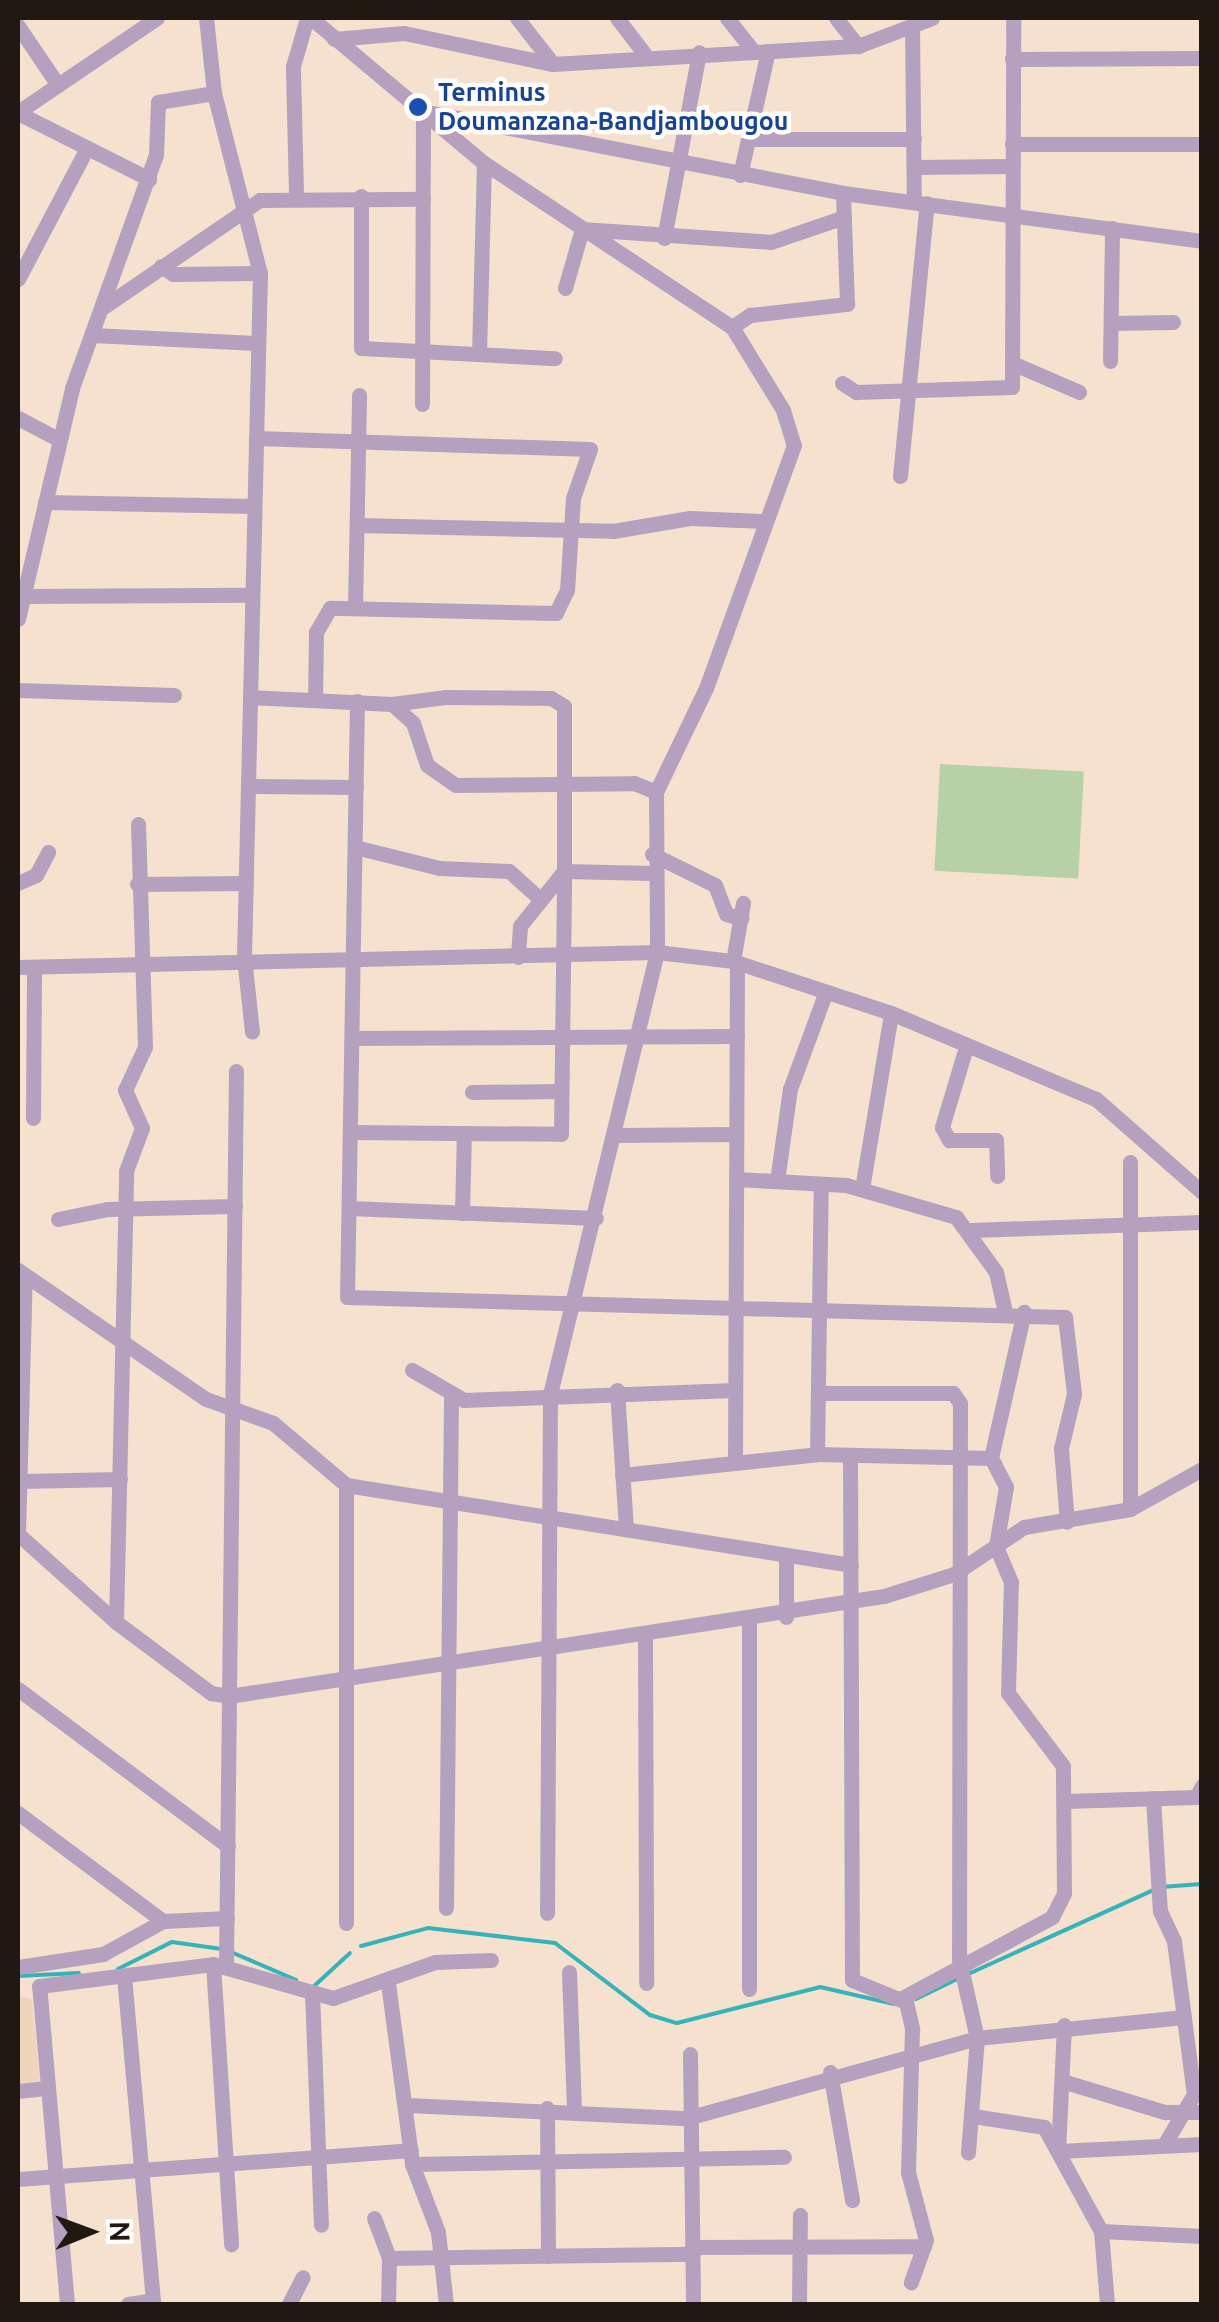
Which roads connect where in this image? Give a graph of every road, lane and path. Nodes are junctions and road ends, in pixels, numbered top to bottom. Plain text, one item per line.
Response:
1 (122, 18) edge
2 (158, 18) edge
3 (206, 18) edge
4 (309, 18) edge
5 (517, 18) edge
6 (617, 18) edge
7 (727, 18) edge
8 (836, 18) edge
9 (932, 18) edge
10 (1013, 18) edge
11 (405, 25) edge
12 (912, 25) junction
13 (18, 26) edge
14 (134, 34) junction
15 (334, 39) junction
16 (858, 46) junction
17 (761, 51) junction
18 (644, 52) junction
19 (699, 52) junction
20 (1202, 58) edge
21 (1012, 59) junction
22 (553, 64) junction
23 (58, 85) junction
24 (214, 94) junction
25 (423, 111) junction
26 (18, 113) edge
27 (748, 139) junction
28 (914, 139) junction
29 (1012, 144) junction
30 (1202, 144) edge
31 (87, 148) junction
32 (672, 162) junction
33 (484, 163) junction
34 (1012, 166) junction
35 (914, 167) junction
36 (740, 174) junction
37 (149, 179) junction
38 (843, 193) junction
39 (296, 194) junction
40 (361, 196) junction
41 (423, 199) junction
42 (921, 202) junction
43 (242, 208) junction
44 (1011, 214) junction
45 (844, 218) junction
46 (1112, 228) junction
47 (582, 229) junction
48 (664, 238) junction
49 (1202, 242) edge
50 (161, 266) junction
51 (260, 273) junction
52 (18, 279) edge
53 (565, 288) dead end
54 (101, 309) junction
55 (1173, 322) dead end
56 (1111, 323) junction
57 (732, 328) junction
58 (92, 335) junction
59 (258, 343) junction
60 (422, 351) junction
61 (479, 354) junction
62 (555, 358) dead end
63 (1110, 361) dead end
64 (1012, 362) junction
65 (842, 383) dead end
66 (913, 386) junction
67 (1078, 392) dead end
68 (359, 395) dead end
69 (422, 404) dead end
70 (18, 418) edge
71 (256, 438) junction
72 (60, 440) junction
73 (358, 441) junction
74 (900, 476) dead end
75 (45, 502) junction
76 (254, 506) junction
77 (764, 521) junction
78 (356, 525) junction
79 (572, 528) junction
80 (18, 534) edge
81 (36, 544) junction
82 (252, 595) junction
83 (23, 596) junction
84 (355, 608) junction
85 (18, 619) edge
86 (18, 690) edge
87 (174, 695) dead end
88 (250, 698) junction
89 (315, 700) junction
90 (358, 701) junction
91 (392, 704) junction
92 (564, 785) junction
93 (248, 786) junction
94 (356, 787) junction
95 (656, 792) junction
96 (138, 824) dead end
97 (355, 847) junction
98 (48, 852) dead end
99 (652, 854) junction
100 (564, 871) junction
101 (652, 874) junction
102 (18, 883) edge
103 (137, 884) junction
104 (246, 884) junction
105 (539, 898) junction
106 (657, 952) junction
107 (563, 956) junction
108 (244, 957) junction
109 (518, 957) junction
110 (353, 960) junction
111 (735, 962) junction
112 (138, 966) junction
113 (26, 967) edge
114 (824, 994) junction
115 (891, 1013) junction
116 (252, 1032) dead end
117 (642, 1036) junction
118 (737, 1036) junction
119 (562, 1037) junction
120 (352, 1038) junction
121 (966, 1046) junction
122 (236, 1071) dead end
123 (561, 1091) junction
124 (472, 1092) dead end
125 (33, 1118) dead end
126 (350, 1132) junction
127 (464, 1133) junction
128 (736, 1134) junction
129 (616, 1136) junction
130 (1130, 1162) dead end
131 (997, 1176) dead end
132 (736, 1179) junction
133 (777, 1181) junction
134 (821, 1184) junction
135 (1200, 1188) edge
136 (862, 1189) junction
137 (235, 1206) junction
138 (127, 1208) junction
139 (349, 1208) junction
140 (462, 1213) junction
141 (596, 1218) junction
142 (58, 1220) dead end
143 (1130, 1222) junction
144 (1202, 1222) edge
145 (972, 1230) junction
146 (21, 1273) edge
147 (575, 1303) junction
148 (736, 1304) junction
149 (819, 1305) junction
150 (1005, 1312) junction
151 (1024, 1312) junction
152 (123, 1342) junction
153 (412, 1370) dead end
154 (617, 1390) junction
155 (736, 1390) junction
156 (818, 1393) junction
157 (550, 1395) junction
158 (451, 1399) junction
159 (232, 1409) junction
160 (816, 1454) junction
161 (955, 1455) junction
162 (850, 1456) junction
163 (991, 1458) junction
164 (735, 1463) junction
165 (1202, 1468) edge
166 (622, 1475) junction
167 (120, 1480) junction
168 (20, 1481) edge
169 (346, 1485) junction
170 (450, 1502) junction
171 (1130, 1509) junction
172 (550, 1518) junction
173 (1067, 1522) junction
174 (626, 1530) junction
175 (18, 1535) edge
176 (996, 1546) junction
177 (786, 1555) junction
178 (851, 1565) junction
179 (954, 1574) junction
180 (851, 1603) junction
181 (786, 1617) junction
182 (116, 1622) junction
183 (748, 1623) junction
184 (645, 1637) junction
185 (549, 1651) junction
186 (448, 1665) junction
187 (346, 1680) junction
188 (18, 1689) edge
189 (229, 1696) junction
190 (1202, 1786) edge
191 (1154, 1798) junction
192 (1065, 1802) junction
193 (18, 1814) edge
194 (228, 1846) junction
195 (446, 1908) dead end
196 (547, 1913) dead end
197 (227, 1918) junction
198 (163, 1920) junction
199 (346, 1923) dead end
200 (490, 1960) dead end
201 (220, 1965) junction
202 (960, 1965) junction
203 (18, 1968) edge
204 (570, 1972) dead end
205 (124, 1976) junction
206 (388, 1983) junction
207 (646, 1983) dead end
208 (750, 1989) dead end
209 (312, 1992) junction
210 (900, 1999) junction
211 (1184, 2017) junction
212 (1064, 2025) junction
213 (976, 2038) junction
214 (690, 2054) dead end
215 (906, 2058) junction
216 (830, 2072) junction
217 (1062, 2081) junction
218 (48, 2088) junction
219 (18, 2091) edge
220 (407, 2105) junction
221 (547, 2108) junction
222 (574, 2110) junction
223 (1195, 2113) edge
224 (973, 2116) junction
225 (687, 2118) junction
226 (1202, 2144) edge
227 (1164, 2145) junction
228 (1058, 2150) junction
229 (968, 2152) dead end
230 (318, 2155) junction
231 (412, 2157) junction
232 (784, 2157) dead end
233 (225, 2159) junction
234 (690, 2159) junction
235 (548, 2162) junction
236 (141, 2167) junction
237 (56, 2175) junction
238 (18, 2179) edge
239 (852, 2200) dead end
240 (800, 2215) dead end
241 (374, 2218) dead end
242 (321, 2225) dead end
243 (1100, 2231) junction
244 (1202, 2236) edge
245 (231, 2244) dead end
246 (800, 2246) junction
247 (924, 2246) junction
248 (692, 2250) junction
249 (548, 2256) junction
250 (442, 2257) junction
251 (389, 2258) junction
252 (303, 2277) dead end
253 (911, 2282) dead end
254 (153, 2302) edge
255 (66, 2304) edge
256 (128, 2304) edge
257 (289, 2304) edge
258 (388, 2304) edge
259 (446, 2304) edge
260 (693, 2304) edge
261 (799, 2304) edge
262 (1107, 2304) edge

1 - 14 street
2 - 14 street
3 - 24 street
4 - 15 street
4 - 39 street
5 - 22 street
6 - 18 street
7 - 17 street
8 - 16 street
9 - 12 street
10 - 21 street
11 - 15 street
11 - 22 street
12 - 16 street
12 - 28 street
13 - 23 street
14 - 23 street
15 - 25 street
16 - 17 street
17 - 19 street
17 - 27 street
18 - 19 street
18 - 22 street
19 - 32 street
20 - 21 street
21 - 29 street
23 - 26 street
24 - 37 street
24 - 43 street
25 - 32 street
25 - 33 street
25 - 41 street
26 - 31 street
27 - 28 street
27 - 36 street
28 - 35 street
29 - 30 street
29 - 34 street
31 - 37 street
31 - 52 street
32 - 36 street
32 - 48 street
33 - 47 street
33 - 61 street
34 - 35 street
34 - 44 street
35 - 42 street
36 - 38 street
37 - 54 street
38 - 42 street
38 - 45 street
39 - 40 street
39 - 43 street
40 - 41 street
40 - 60 street
41 - 60 street
42 - 44 street
42 - 66 street
43 - 50 street
43 - 51 street
44 - 46 street
44 - 64 street
45 - 48 street
45 - 57 street
46 - 49 street
46 - 56 street
47 - 48 street
47 - 53 street
47 - 57 street
50 - 51 street
50 - 54 street
51 - 59 street
54 - 58 street
55 - 56 street
56 - 63 street
57 - 77 street
58 - 59 street
58 - 72 street
59 - 71 street
60 - 61 street
60 - 69 street
61 - 62 street
64 - 66 street
64 - 67 street
65 - 66 street
66 - 74 street
68 - 73 street
70 - 72 street
71 - 73 street
71 - 76 street
72 - 75 street
73 - 78 street
73 - 79 street
75 - 76 street
75 - 81 street
76 - 82 street
77 - 79 street
77 - 95 street
78 - 79 street
78 - 84 street
79 - 84 street
80 - 81 street
81 - 83 street
82 - 83 street
82 - 88 street
83 - 85 street
84 - 89 street
86 - 87 street
88 - 89 street
88 - 93 street
89 - 90 street
90 - 91 street
90 - 94 street
91 - 92 street
91 - 92 street
92 - 95 street
92 - 100 street
93 - 94 street
93 - 104 street
94 - 97 street
95 - 99 street
96 - 103 street
97 - 105 street
97 - 110 street
98 - 102 street
99 - 101 street
99 - 111 street
100 - 101 street
100 - 105 street
100 - 107 street
101 - 106 street
103 - 104 street
103 - 112 street
104 - 108 street
105 - 109 street
106 - 107 street
106 - 111 street
106 - 117 street
107 - 109 street
107 - 119 street
108 - 110 street
108 - 112 street
108 - 116 street
109 - 110 street
110 - 120 street
111 - 114 street
111 - 118 street
112 - 113 street
112 - 138 street
113 - 125 street
114 - 115 street
114 - 133 street
115 - 121 street
115 - 136 street
117 - 118 street
117 - 119 street
117 - 129 street
118 - 128 street
119 - 120 street
119 - 123 street
120 - 126 street
121 - 131 street
121 - 135 street
122 - 137 street
123 - 124 street
123 - 127 street
126 - 127 street
126 - 139 street
127 - 140 street
128 - 129 street
128 - 132 street
129 - 141 street
130 - 143 street
132 - 133 street
132 - 148 street
133 - 134 street
134 - 136 street
134 - 149 street
136 - 145 street
137 - 138 street
137 - 159 street
138 - 142 street
138 - 152 street
139 - 140 street
139 - 147 street
140 - 141 street
141 - 147 street
143 - 144 street
143 - 145 street
143 - 171 street
145 - 150 street
146 - 152 street
146 - 168 street
147 - 148 street
147 - 157 street
148 - 149 street
148 - 155 street
149 - 150 street
149 - 156 street
150 - 151 street
151 - 163 street
151 - 173 street
152 - 159 street
152 - 167 street
153 - 158 street
154 - 155 street
154 - 157 street
154 - 166 street
155 - 164 street
156 - 160 street
156 - 161 street
157 - 158 street
157 - 172 street
158 - 170 street
159 - 169 street
159 - 189 street
160 - 162 street
160 - 164 street
161 - 162 street
161 - 163 street
161 - 179 street
162 - 178 street
163 - 176 street
164 - 166 street
165 - 171 street
166 - 174 street
167 - 168 street
167 - 182 street
168 - 175 street
169 - 170 street
169 - 187 street
170 - 172 street
170 - 186 street
171 - 173 street
172 - 174 street
172 - 185 street
173 - 176 street
174 - 177 street
175 - 182 street
176 - 179 street
176 - 192 street
177 - 178 street
177 - 181 street
178 - 180 street
179 - 180 street
179 - 202 street
180 - 181 street
180 - 210 street
181 - 183 street
182 - 189 street
183 - 184 street
183 - 208 street
184 - 185 street
184 - 207 street
185 - 186 street
185 - 196 street
186 - 187 street
186 - 195 street
187 - 189 street
187 - 199 street
188 - 194 street
189 - 194 street
190 - 191 street
191 - 192 street
191 - 211 street
192 - 202 street
193 - 198 street
194 - 197 street
197 - 198 street
197 - 201 street
198 - 203 street
200 - 206 street
201 - 205 street
201 - 209 street
201 - 233 street
202 - 210 street
202 - 213 street
204 - 222 street
205 - 218 street
205 - 236 street
206 - 209 street
206 - 220 street
209 - 230 street
210 - 215 street
211 - 212 street
211 - 223 street
212 - 213 street
212 - 217 street
213 - 215 street
213 - 224 street
214 - 225 street
215 - 216 street
215 - 247 street
216 - 225 street
216 - 239 street
217 - 223 street
217 - 228 street
218 - 219 street
218 - 237 street
220 - 221 street
220 - 231 street
221 - 222 street
221 - 235 street
222 - 225 street
223 - 227 street
224 - 228 street
224 - 229 street
225 - 234 street
226 - 227 street
227 - 228 street
228 - 243 street
230 - 231 street
230 - 233 street
230 - 242 street
231 - 235 street
231 - 250 street
232 - 234 street
233 - 236 street
233 - 245 street
234 - 235 street
234 - 248 street
235 - 249 street
236 - 237 street
236 - 254 street
237 - 238 street
237 - 255 street
240 - 246 street
241 - 251 street
243 - 244 street
243 - 262 street
246 - 247 street
246 - 248 street
246 - 261 street
247 - 253 street
248 - 249 street
248 - 260 street
249 - 250 street
250 - 251 street
250 - 259 street
251 - 258 street
252 - 257 street
254 - 256 street

